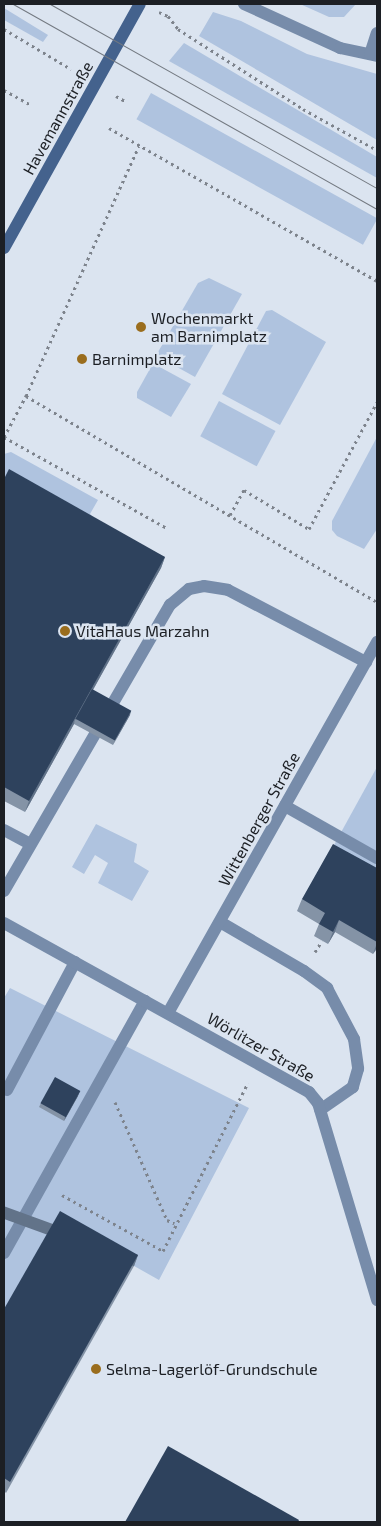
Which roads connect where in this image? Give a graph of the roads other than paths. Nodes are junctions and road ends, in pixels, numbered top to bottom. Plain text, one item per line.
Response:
1 (140, 4) edge
2 (244, 4) edge
3 (377, 33) edge
4 (374, 55) edge
5 (4, 248) edge
6 (377, 642) edge
7 (366, 662) junction
8 (285, 806) junction
9 (4, 830) edge
10 (30, 844) junction
11 (377, 858) edge
12 (4, 890) edge
13 (220, 922) junction
14 (4, 923) edge
15 (75, 962) junction
16 (145, 1001) junction
17 (168, 1013) junction
18 (7, 1090) dead end
19 (320, 1110) junction
20 (4, 1253) edge
21 (377, 1300) edge

1 - 5 main road, Havemannstraße
2 - 4 street
3 - 4 street
6 - 7 street, Wittenberger Straße
7 - 8 street, Wittenberger Straße
7 - 10 street
8 - 11 street
8 - 13 street, Wittenberger Straße
9 - 10 street
10 - 12 street
13 - 17 street, Wittenberger Straße
13 - 19 street
14 - 15 street, Wörlitzer Straße
15 - 16 street, Wörlitzer Straße
15 - 18 street
16 - 17 street, Wörlitzer Straße
16 - 20 street
17 - 19 street, Wörlitzer Straße
19 - 21 street, Wörlitzer Straße

